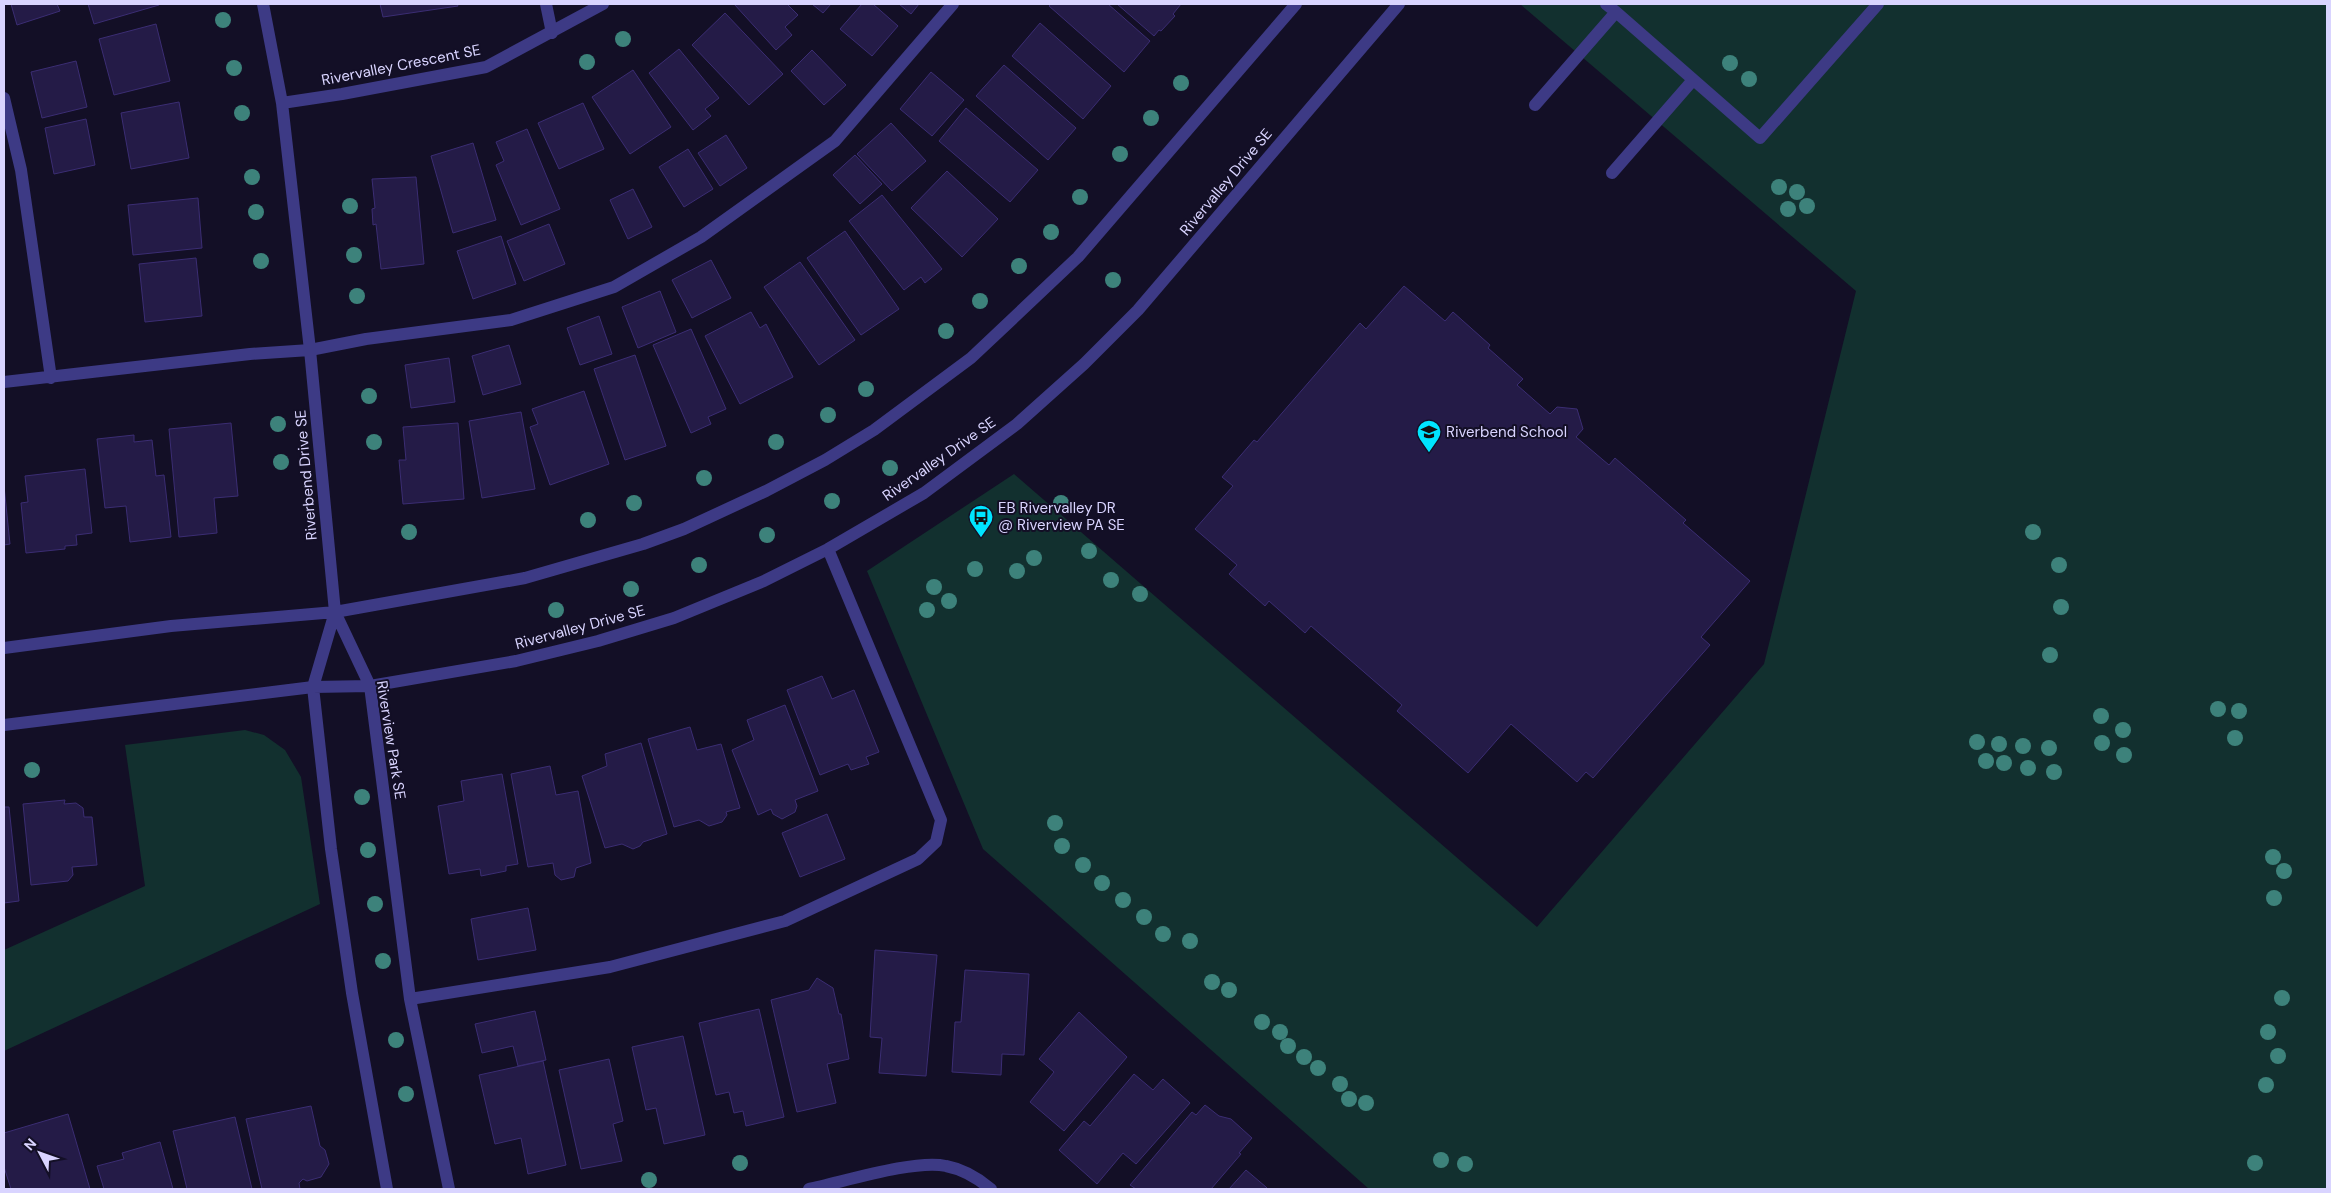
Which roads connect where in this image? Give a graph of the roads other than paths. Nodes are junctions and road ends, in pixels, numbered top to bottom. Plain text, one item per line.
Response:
1 (263, 4) edge
2 (546, 4) edge
3 (603, 4) edge
4 (953, 4) edge
5 (1296, 4) edge
6 (1399, 4) edge
7 (1878, 4) edge
8 (1611, 8) edge
9 (552, 33) junction
10 (1693, 80) junction
11 (4, 98) edge
12 (282, 103) junction
13 (1535, 105) dead end
14 (1612, 173) dead end
15 (310, 350) junction
16 (51, 378) junction
17 (4, 382) edge
18 (828, 549) junction
19 (335, 612) junction
20 (4, 648) edge
21 (370, 686) junction
22 (313, 687) junction
23 (4, 725) edge
24 (410, 999) junction
25 (387, 1189) edge
26 (449, 1189) edge
27 (809, 1189) edge
28 (991, 1189) edge

1 - 12 street, Riverbend Drive SE
2 - 9 street
3 - 9 street, Rivervalley Crescent SE
4 - 15 street
5 - 19 street
6 - 18 street, Rivervalley Drive SE
7 - 10 street
8 - 10 street
8 - 13 street
9 - 12 street, Rivervalley Crescent SE
10 - 14 street
11 - 16 street
12 - 15 street, Riverbend Drive SE
15 - 16 street
15 - 19 street, Riverbend Drive SE
16 - 17 street
18 - 21 street, Rivervalley Drive SE
18 - 24 street
19 - 20 street
19 - 21 street, Riverview Park SE
19 - 22 street
21 - 22 street, Rivervalley Drive SE
21 - 24 street, Riverview Park SE
22 - 23 street
22 - 25 street
24 - 26 street, Riverview Park SE
27 - 28 street

